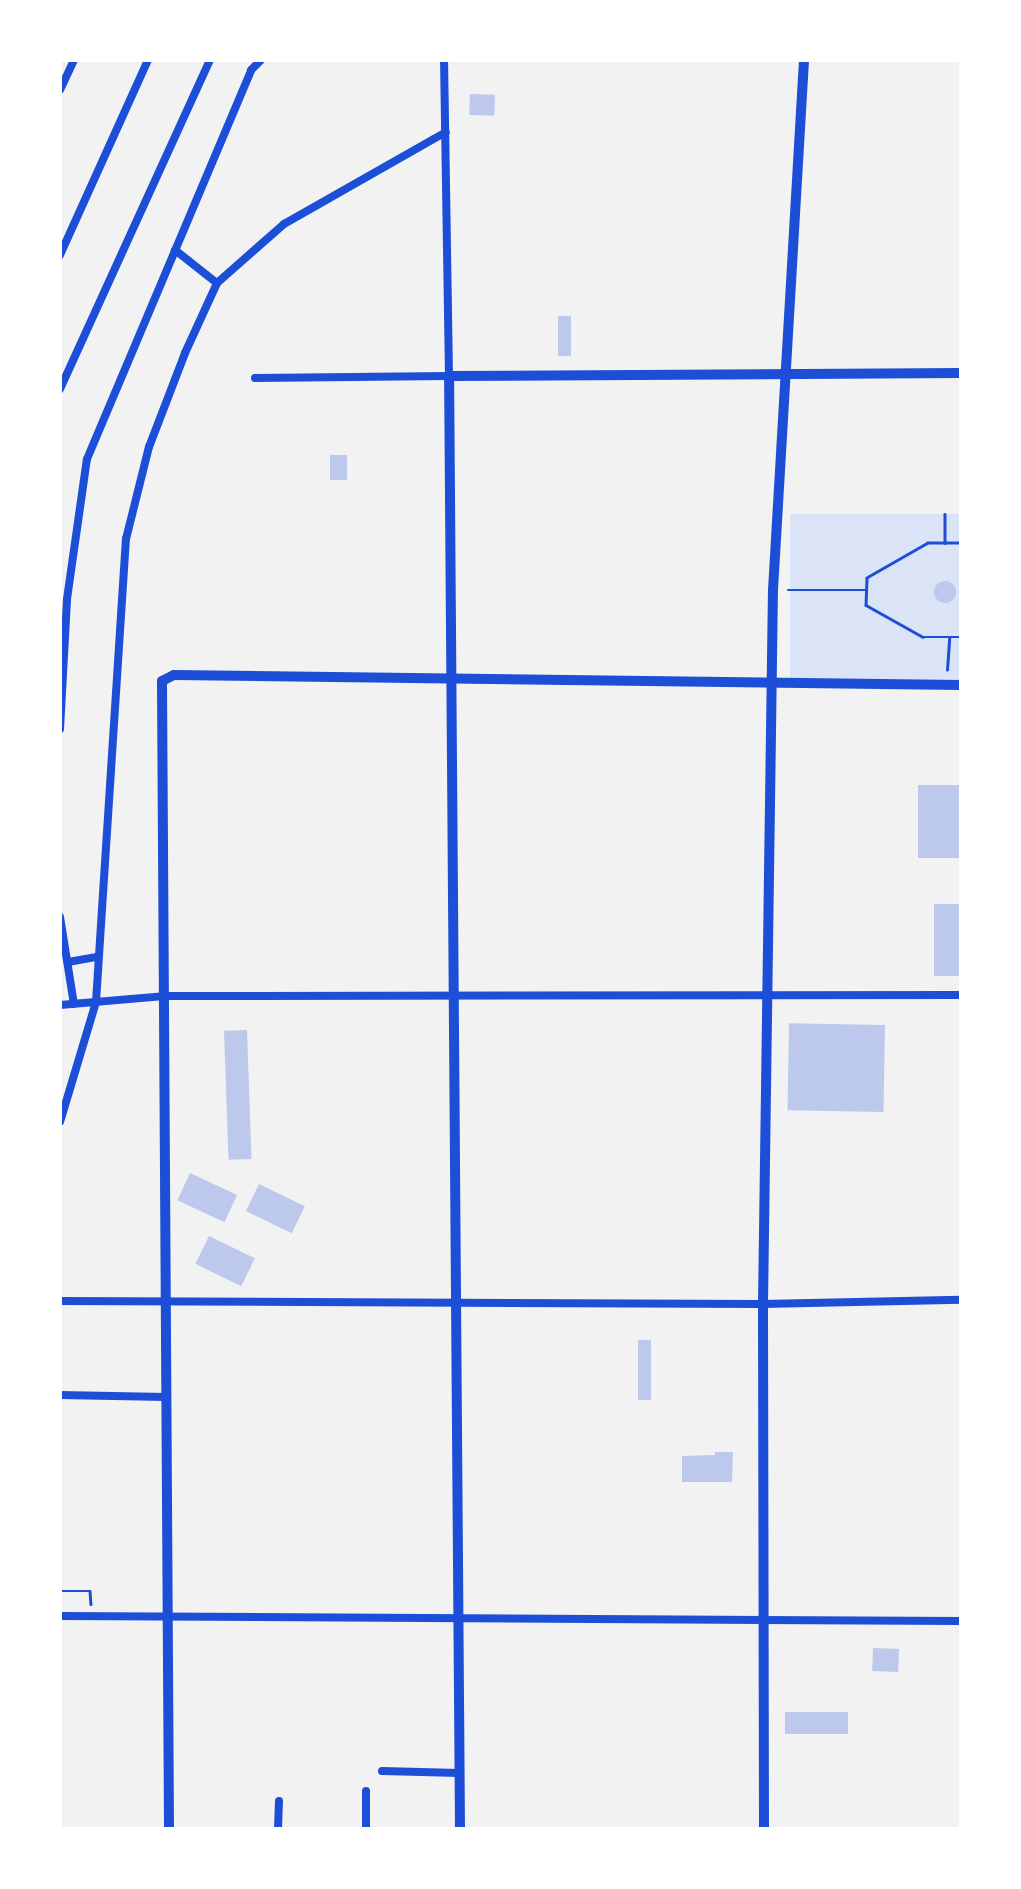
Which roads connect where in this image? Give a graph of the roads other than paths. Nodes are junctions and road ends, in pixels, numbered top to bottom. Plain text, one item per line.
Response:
1 (74, 60) edge
2 (148, 60) edge
3 (210, 60) edge
4 (262, 60) edge
5 (444, 60) edge
6 (804, 60) edge
7 (60, 90) edge
8 (446, 132) junction
9 (175, 250) junction
10 (60, 255) edge
11 (217, 284) junction
12 (961, 373) edge
13 (784, 374) junction
14 (449, 376) junction
15 (256, 378) dead end
16 (60, 390) edge
17 (451, 680) junction
18 (772, 682) junction
19 (961, 686) edge
20 (60, 728) edge
21 (60, 918) edge
22 (96, 957) junction
23 (68, 962) junction
24 (961, 995) edge
25 (164, 996) junction
26 (766, 996) junction
27 (453, 998) junction
28 (96, 1002) junction
29 (74, 1004) junction
30 (60, 1005) edge
31 (60, 1122) edge
32 (456, 1300) junction
33 (961, 1300) edge
34 (60, 1301) edge
35 (166, 1302) junction
36 (763, 1304) junction
37 (60, 1395) edge
38 (167, 1396) junction
39 (60, 1616) edge
40 (168, 1616) junction
41 (458, 1618) junction
42 (763, 1620) junction
43 (961, 1621) edge
44 (382, 1770) dead end
45 (459, 1773) junction
46 (366, 1792) dead end
47 (279, 1801) dead end
48 (169, 1829) edge
49 (278, 1829) edge
50 (366, 1829) edge
51 (460, 1829) edge
52 (764, 1829) edge

1 - 7 street
2 - 10 street
3 - 16 street
4 - 9 street
5 - 8 street
6 - 13 street
8 - 11 street
8 - 14 street
9 - 11 street
9 - 20 street
11 - 22 street
12 - 13 street
13 - 14 street
13 - 18 street
14 - 15 street
14 - 17 street
17 - 18 street
17 - 25 street
17 - 27 street
18 - 19 street
18 - 26 street
21 - 23 street
22 - 23 street
22 - 28 street
23 - 29 street
24 - 26 street
25 - 27 street
25 - 28 street
25 - 35 street
26 - 27 street
26 - 36 street
27 - 32 street
28 - 29 street
28 - 31 street
29 - 30 street
32 - 35 street
32 - 36 street
32 - 41 street
33 - 36 street
34 - 35 street
35 - 38 street
36 - 42 street
37 - 38 street
38 - 40 street
39 - 40 street
40 - 41 street
40 - 48 street
41 - 42 street
41 - 45 street
42 - 43 street
42 - 52 street
44 - 45 street
45 - 51 street
46 - 50 street
47 - 49 street

